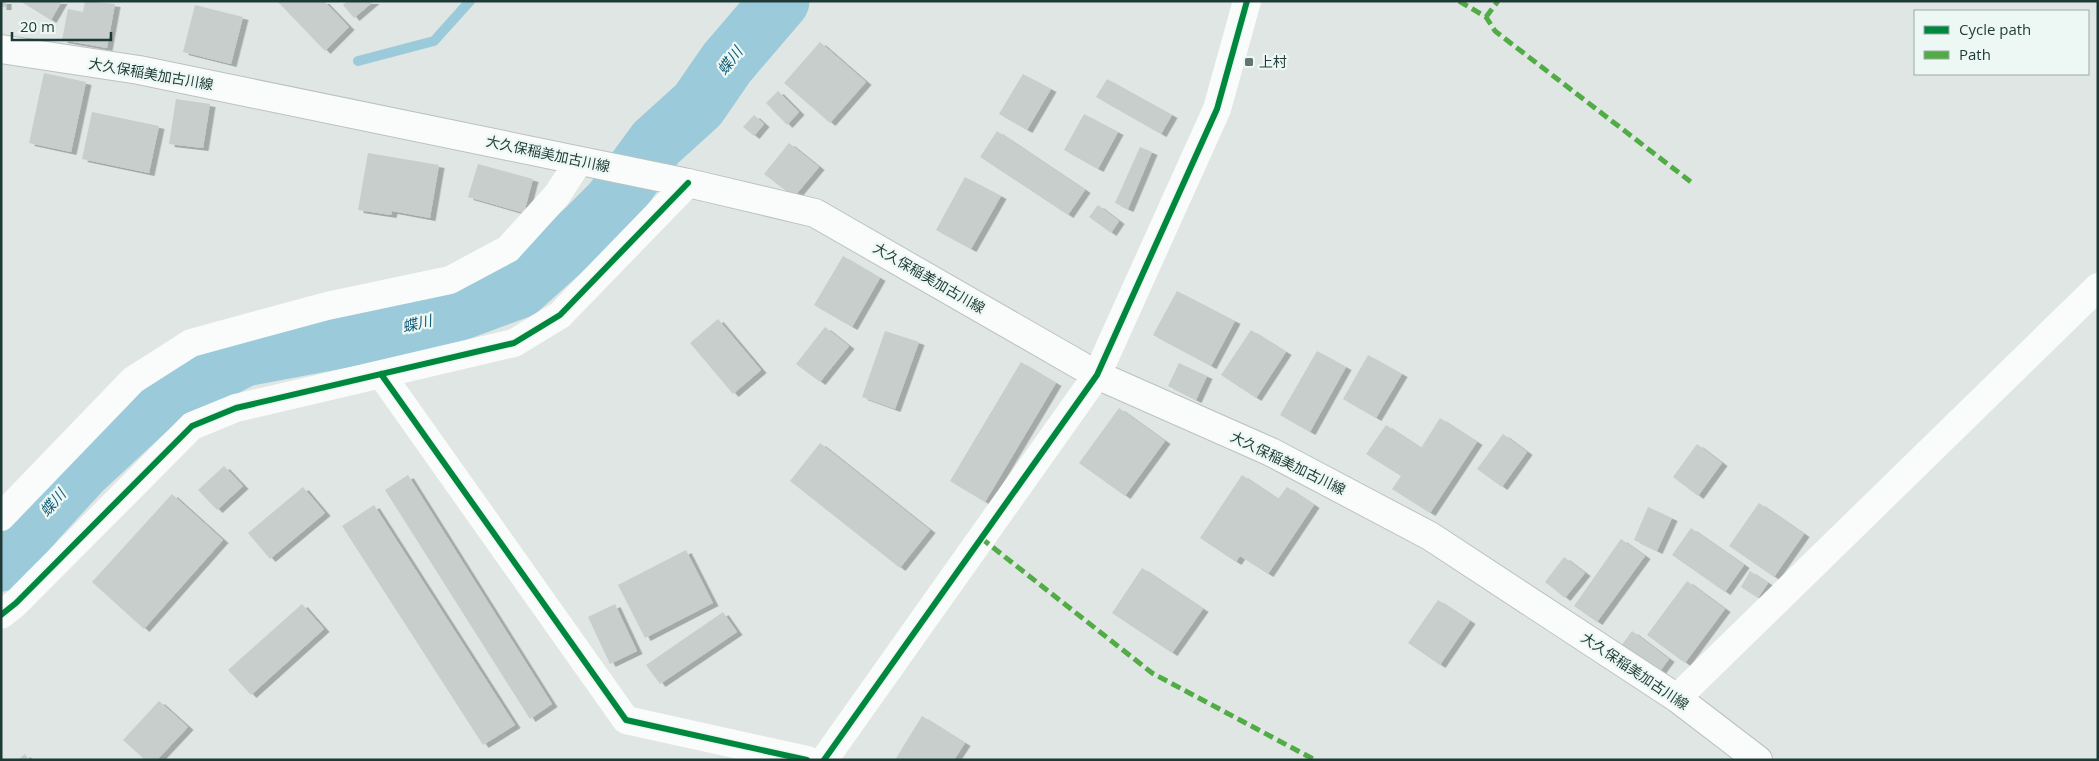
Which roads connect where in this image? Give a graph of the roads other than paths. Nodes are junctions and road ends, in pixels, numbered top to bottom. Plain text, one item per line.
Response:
1 (1247, 1) edge
2 (1, 49) edge
3 (590, 163) junction
4 (677, 181) junction
5 (2098, 287) edge
6 (381, 374) junction
7 (1097, 375) junction
8 (1, 517) edge
9 (1, 616) edge
10 (1677, 698) junction
11 (807, 760) edge
12 (824, 760) edge
13 (1758, 760) edge

1 - 7 street
2 - 3 street, 大久保稲美加古川線
3 - 4 street, 大久保稲美加古川線
3 - 8 street
4 - 6 street
4 - 7 street, 大久保稲美加古川線
5 - 10 street
6 - 9 street
6 - 11 street
7 - 10 street, 大久保稲美加古川線
7 - 12 street
10 - 13 street, 大久保稲美加古川線

